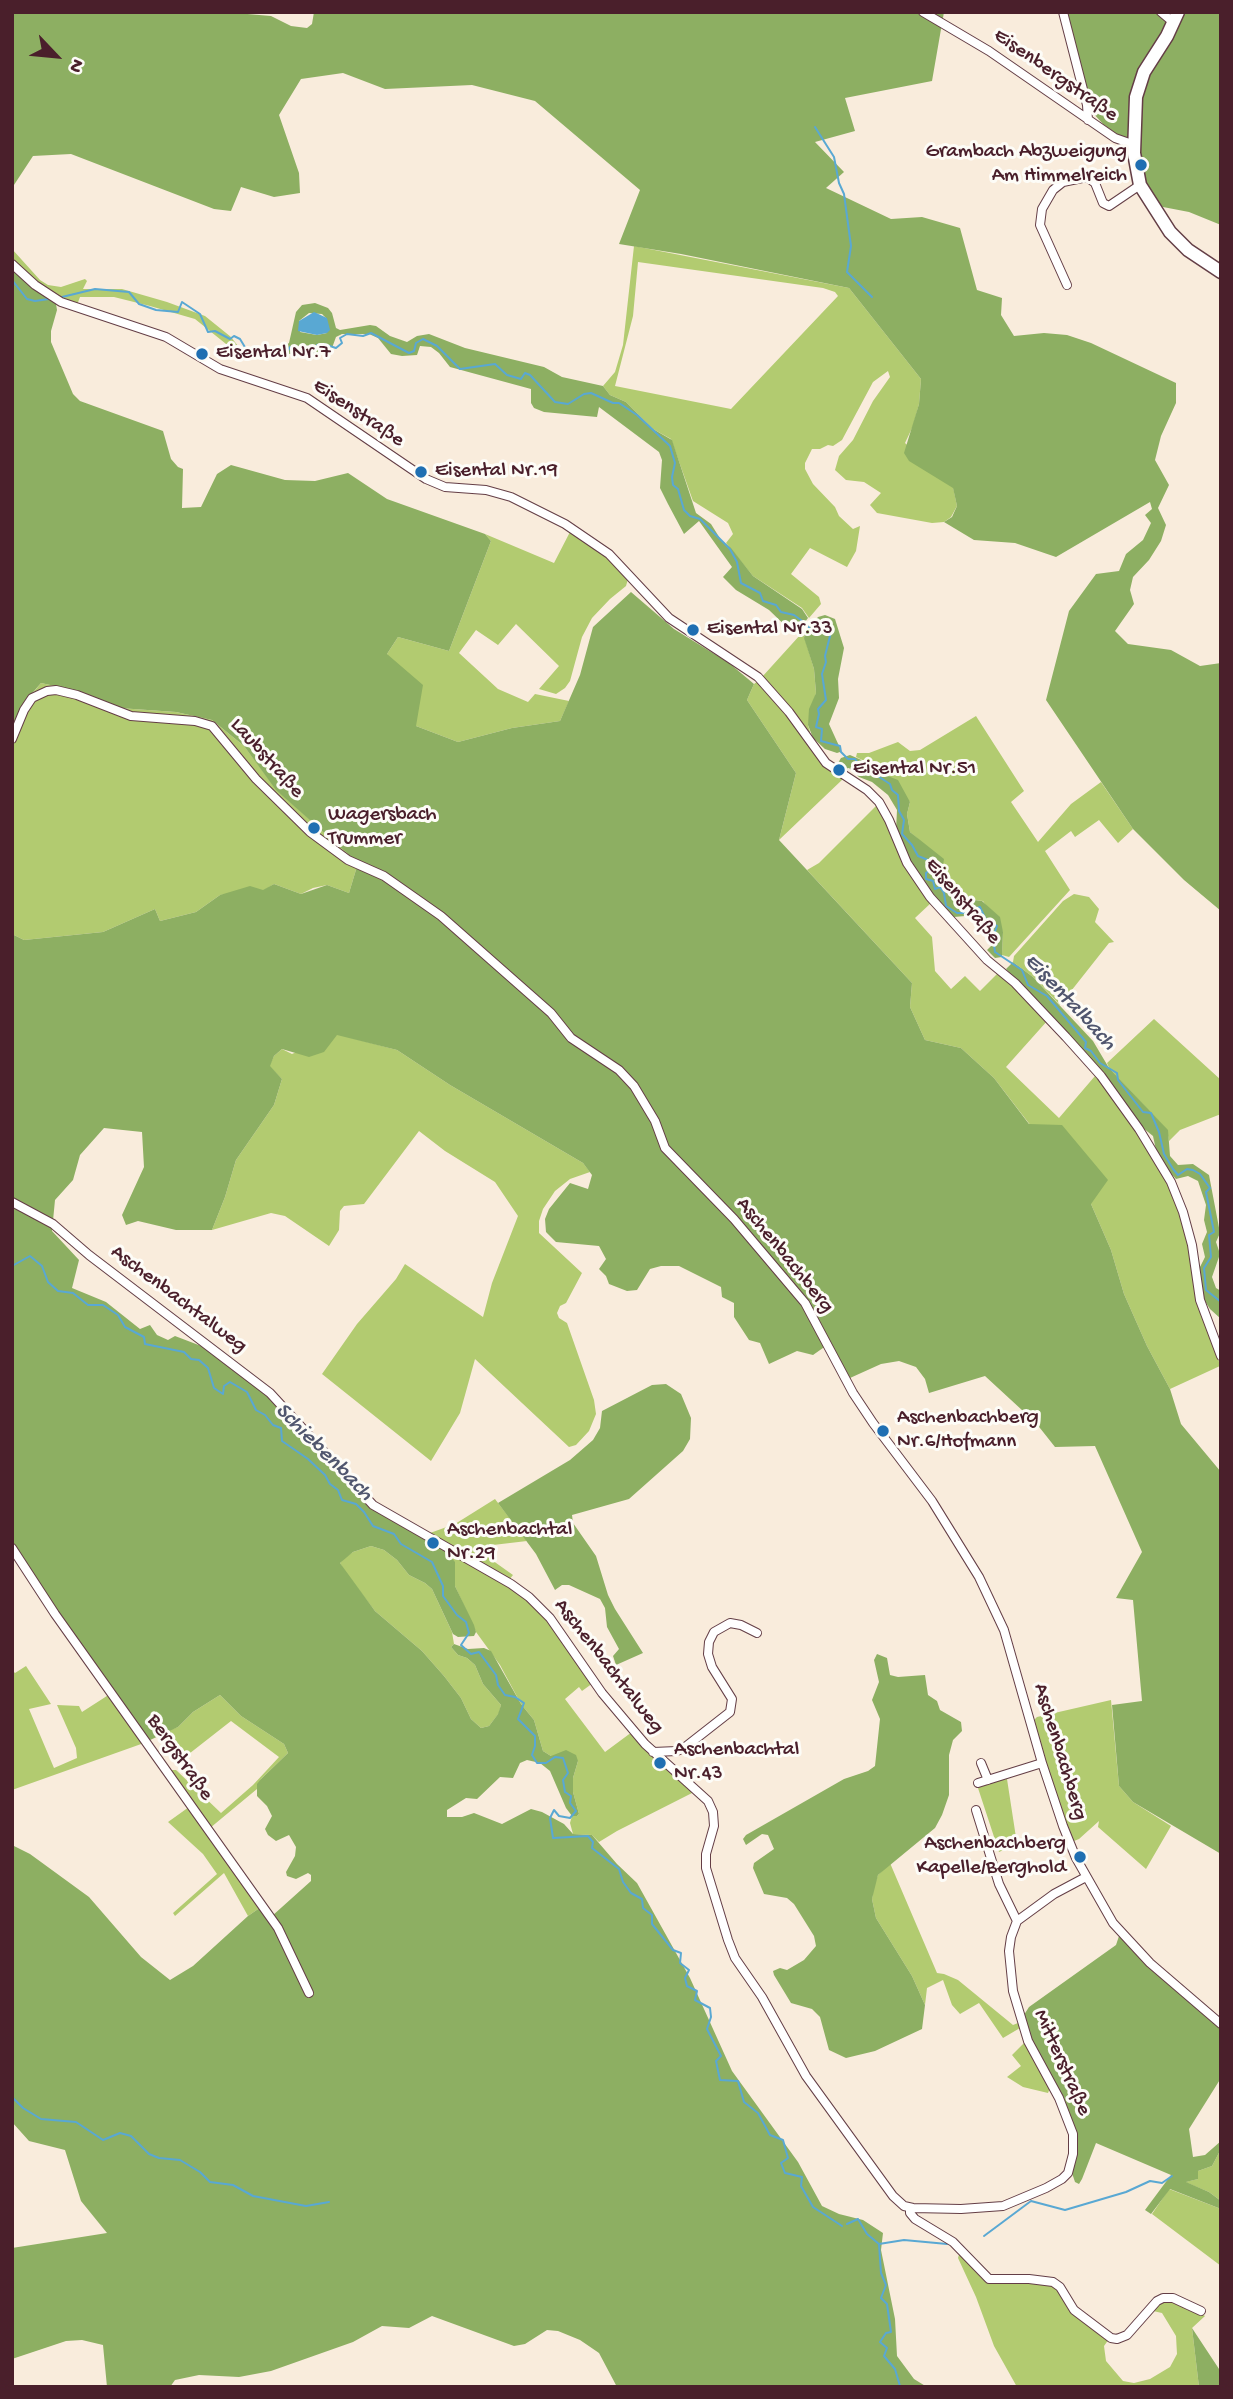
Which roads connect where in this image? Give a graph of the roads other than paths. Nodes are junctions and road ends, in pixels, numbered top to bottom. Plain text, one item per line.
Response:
1 (923, 12) edge
2 (1063, 12) edge
3 (1161, 12) edge
4 (1176, 18) edge
5 (1088, 120) junction
6 (1132, 144) junction
7 (1140, 185) junction
8 (12, 264) edge
9 (1221, 272) edge
10 (1068, 285) dead end
11 (12, 739) edge
12 (310, 832) joint
13 (12, 1202) edge
14 (1221, 1356) edge
15 (12, 1548) edge
16 (757, 1633) dead end
17 (653, 1752) junction
18 (981, 1763) dead end
19 (1042, 1763) junction
20 (976, 1810) dead end
21 (1086, 1877) junction
22 (1017, 1921) junction
23 (309, 1993) dead end
24 (1221, 2024) edge
25 (907, 2207) junction
26 (1201, 2311) dead end

1 - 5 street, Eisenbergstraße
2 - 5 street
3 - 4 street
4 - 6 street
5 - 6 street, Eisenbergstraße
6 - 7 street
7 - 9 street
7 - 10 street
8 - 14 street, Eisenstraße
11 - 12 street, Laubstraße
12 - 19 street, Aschenbachberg
13 - 17 street, Aschenbachtalweg
15 - 23 street, Bergstraße
16 - 17 street
17 - 25 street, Aschenbachtalweg
18 - 19 street
19 - 21 street, Aschenbachberg
20 - 22 street
21 - 22 street
21 - 24 street, Aschenbachberg
22 - 25 street, Mitterstraße
25 - 26 street

